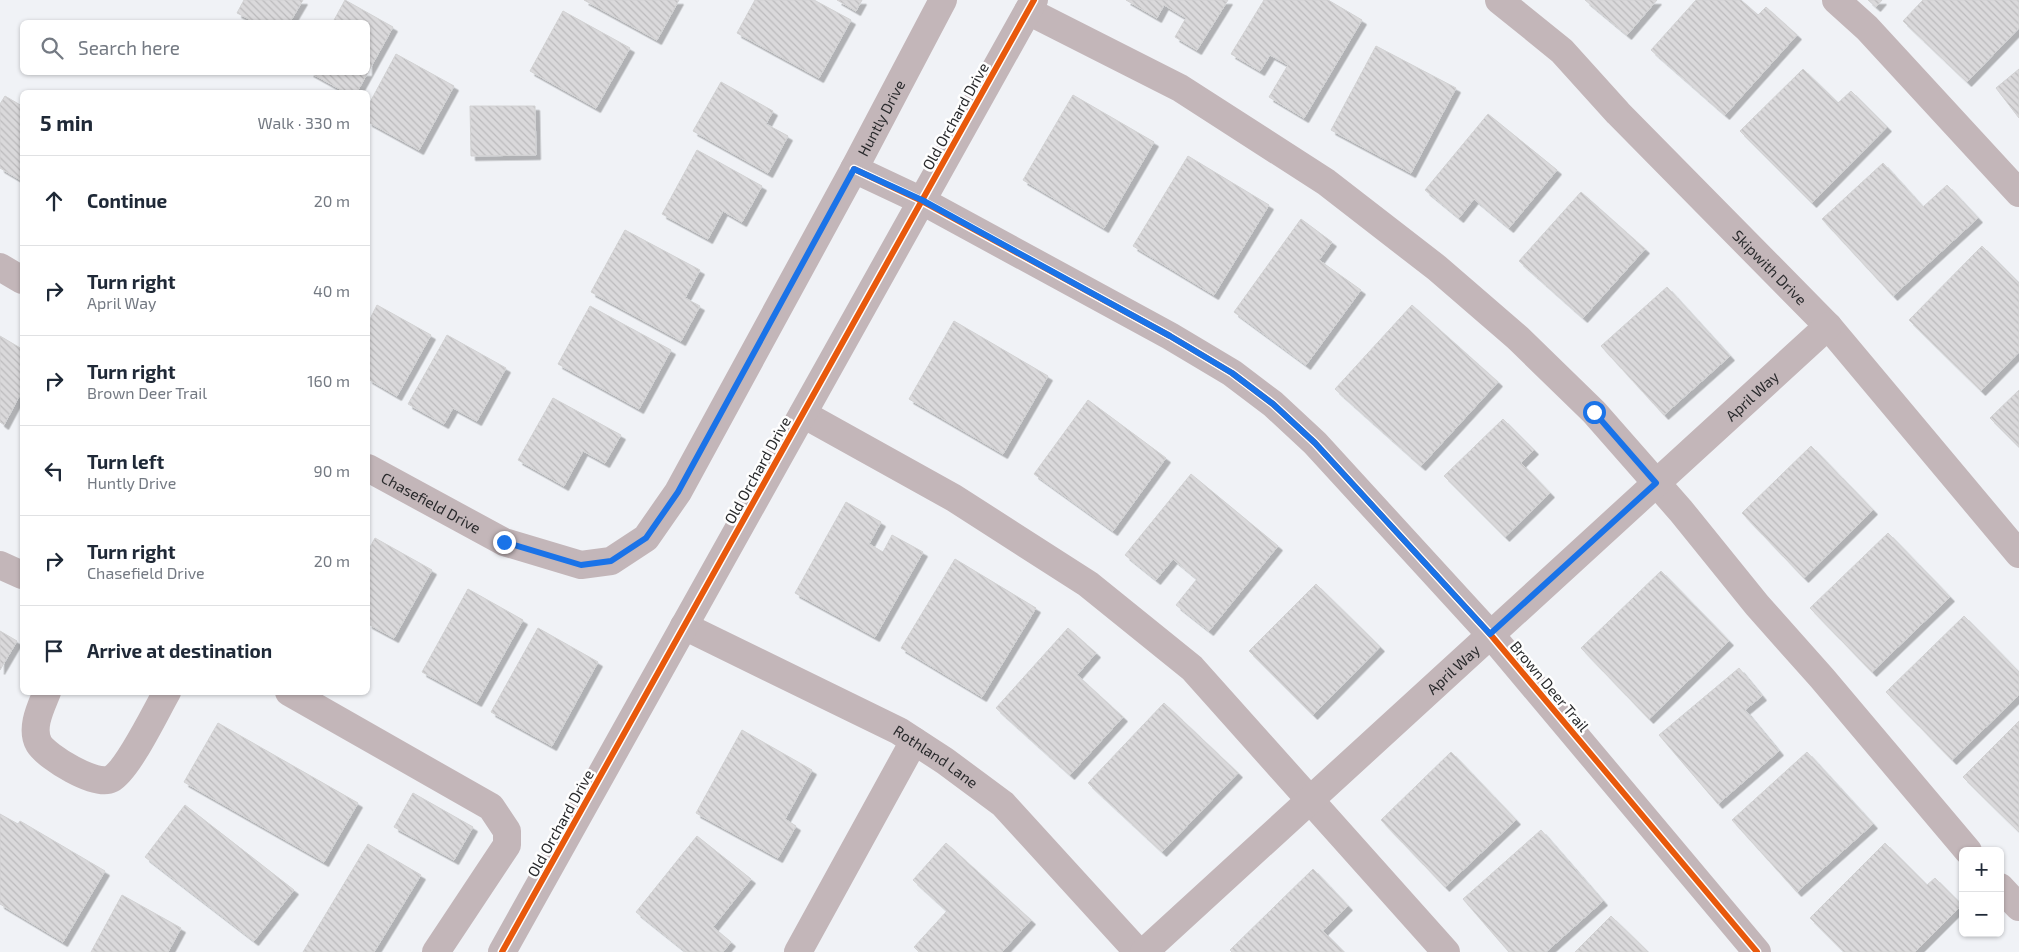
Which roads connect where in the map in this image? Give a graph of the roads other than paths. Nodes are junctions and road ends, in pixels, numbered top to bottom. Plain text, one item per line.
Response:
1 (943, 0) edge
2 (1499, 0) edge
3 (1836, 0) edge
4 (1031, 5) edge
5 (854, 169) junction
6 (2019, 193) edge
7 (922, 200) junction
8 (0, 267) edge
9 (20, 279) edge
10 (1828, 326) junction
11 (803, 414) junction
12 (370, 469) edge
13 (1656, 483) junction
14 (2019, 554) edge
15 (611, 561) joint
16 (0, 565) edge
17 (20, 574) edge
18 (684, 626) junction
19 (1490, 634) junction
20 (46, 695) edge
21 (165, 695) edge
22 (294, 695) edge
23 (914, 741) junction
24 (1310, 799) junction
25 (1965, 847) edge
26 (2004, 892) edge
27 (2019, 907) edge
28 (436, 952) edge
29 (502, 952) edge
30 (798, 952) edge
31 (1138, 952) edge
32 (1144, 952) edge
33 (1446, 952) edge
34 (1757, 952) edge

1 - 5 street, Huntly Drive
2 - 10 street, Skipwith Drive
3 - 6 street
4 - 7 street, Old Orchard Drive
4 - 13 street
5 - 7 street, Brown Deer Trail
5 - 15 street, Huntly Drive
7 - 11 street, Old Orchard Drive
7 - 19 street, Brown Deer Trail
8 - 9 street
10 - 13 street, April Way
10 - 14 street, Skipwith Drive
11 - 18 street, Old Orchard Drive
11 - 24 street
12 - 15 street, Chasefield Drive
13 - 19 street, April Way
13 - 25 street
16 - 17 street
18 - 23 street, Rothland Lane
18 - 29 street, Old Orchard Drive
19 - 24 street, April Way
19 - 34 street, Brown Deer Trail
20 - 21 street
22 - 28 street
23 - 30 street
23 - 31 street, Rothland Lane
24 - 32 street, April Way
24 - 33 street
26 - 27 street

